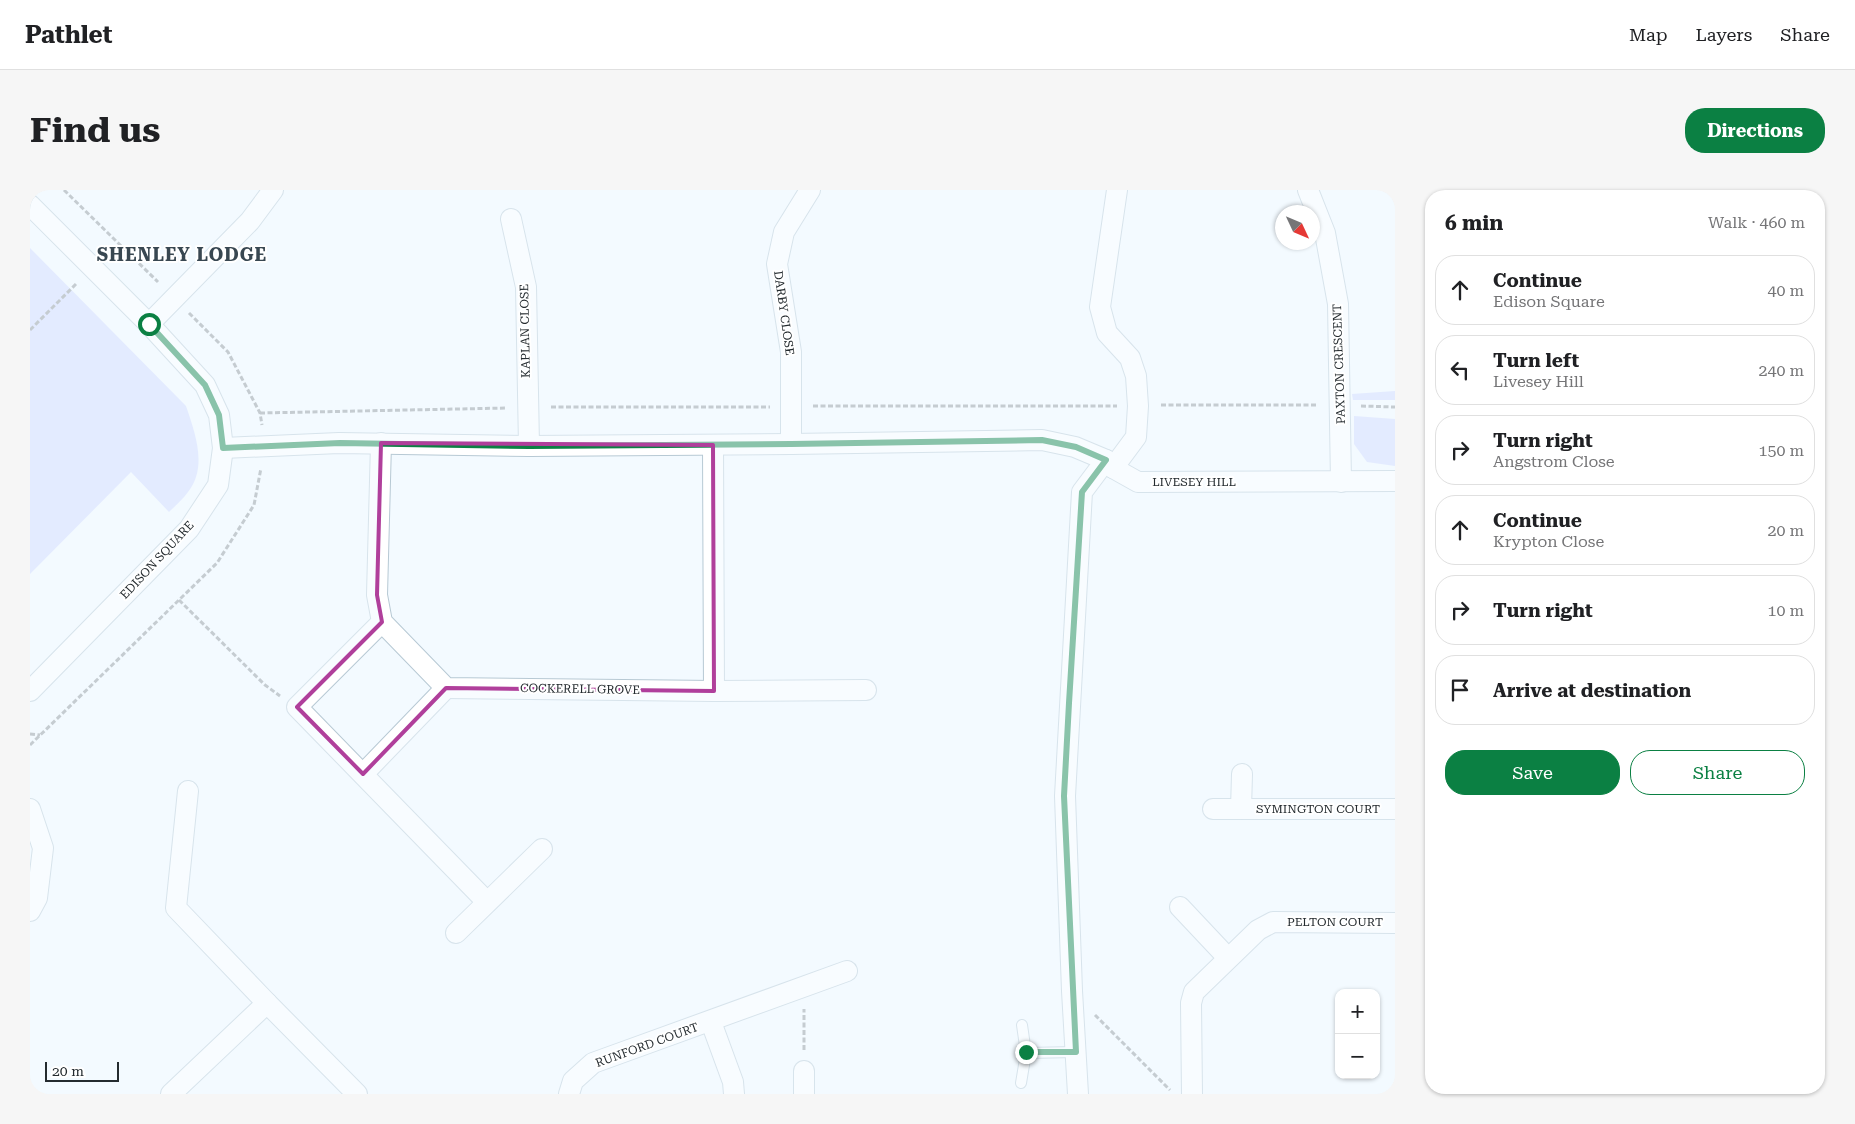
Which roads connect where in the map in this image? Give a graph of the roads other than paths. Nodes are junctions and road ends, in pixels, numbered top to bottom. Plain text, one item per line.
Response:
1 (273, 190) edge
2 (810, 190) edge
3 (1117, 190) edge
4 (1308, 190) edge
5 (30, 205) edge
6 (511, 219) dead end
7 (149, 324) junction
8 (381, 443) junction
9 (791, 444) junction
10 (714, 445) junction
11 (529, 446) junction
12 (223, 448) junction
13 (1110, 464) junction
14 (1395, 481) edge
15 (1341, 482) junction
16 (382, 622) junction
17 (446, 688) junction
18 (866, 690) dead end
19 (30, 691) edge
20 (714, 691) junction
21 (363, 774) junction
22 (1242, 774) dead end
23 (188, 791) dead end
24 (30, 809) edge
25 (1212, 809) dead end
26 (1241, 809) junction
27 (1395, 809) edge
28 (542, 849) dead end
29 (487, 902) junction
30 (1180, 907) dead end
31 (30, 911) edge
32 (1395, 922) edge
33 (456, 934) dead end
34 (1228, 958) junction
35 (847, 971) dead end
36 (267, 1004) junction
37 (711, 1022) junction
38 (1022, 1025) dead end
39 (1026, 1052) junction
40 (1076, 1052) junction
41 (804, 1071) road end
42 (1021, 1083) dead end
43 (171, 1094) edge
44 (357, 1094) edge
45 (569, 1094) edge
46 (734, 1094) edge
47 (804, 1094) edge
48 (1078, 1094) edge
49 (1192, 1094) edge

1 - 7 street
2 - 9 street, DARBY CLOSE
3 - 13 street
4 - 15 street, PAXTON CRESCENT
5 - 7 street, EDISON SQUARE
6 - 11 street, KAPLAN CLOSE
7 - 12 street, EDISON SQUARE
8 - 11 street, LIVESEY HILL
8 - 12 street, LIVESEY HILL
8 - 16 street
9 - 10 street, LIVESEY HILL
9 - 13 street, LIVESEY HILL
10 - 11 street, LIVESEY HILL
10 - 20 street
12 - 19 street, EDISON SQUARE
13 - 15 street, LIVESEY HILL
13 - 40 street
14 - 15 street, LIVESEY HILL
16 - 17 street
16 - 21 street
17 - 20 street, COCKERELL GROVE
17 - 21 street
18 - 20 street, COCKERELL GROVE
21 - 29 street
22 - 26 street, SYMINGTON COURT
23 - 36 street
24 - 31 street
25 - 26 street, SYMINGTON COURT
26 - 27 street, SYMINGTON COURT
28 - 29 street
29 - 33 street
30 - 34 street
32 - 34 street, PELTON COURT
34 - 49 street, PELTON COURT
35 - 37 street, RUNFORD COURT
36 - 43 street
36 - 44 street
37 - 45 street, RUNFORD COURT
37 - 46 street, RUNFORD COURT
38 - 39 lane
39 - 40 lane
39 - 42 lane
40 - 48 street
41 - 47 street

